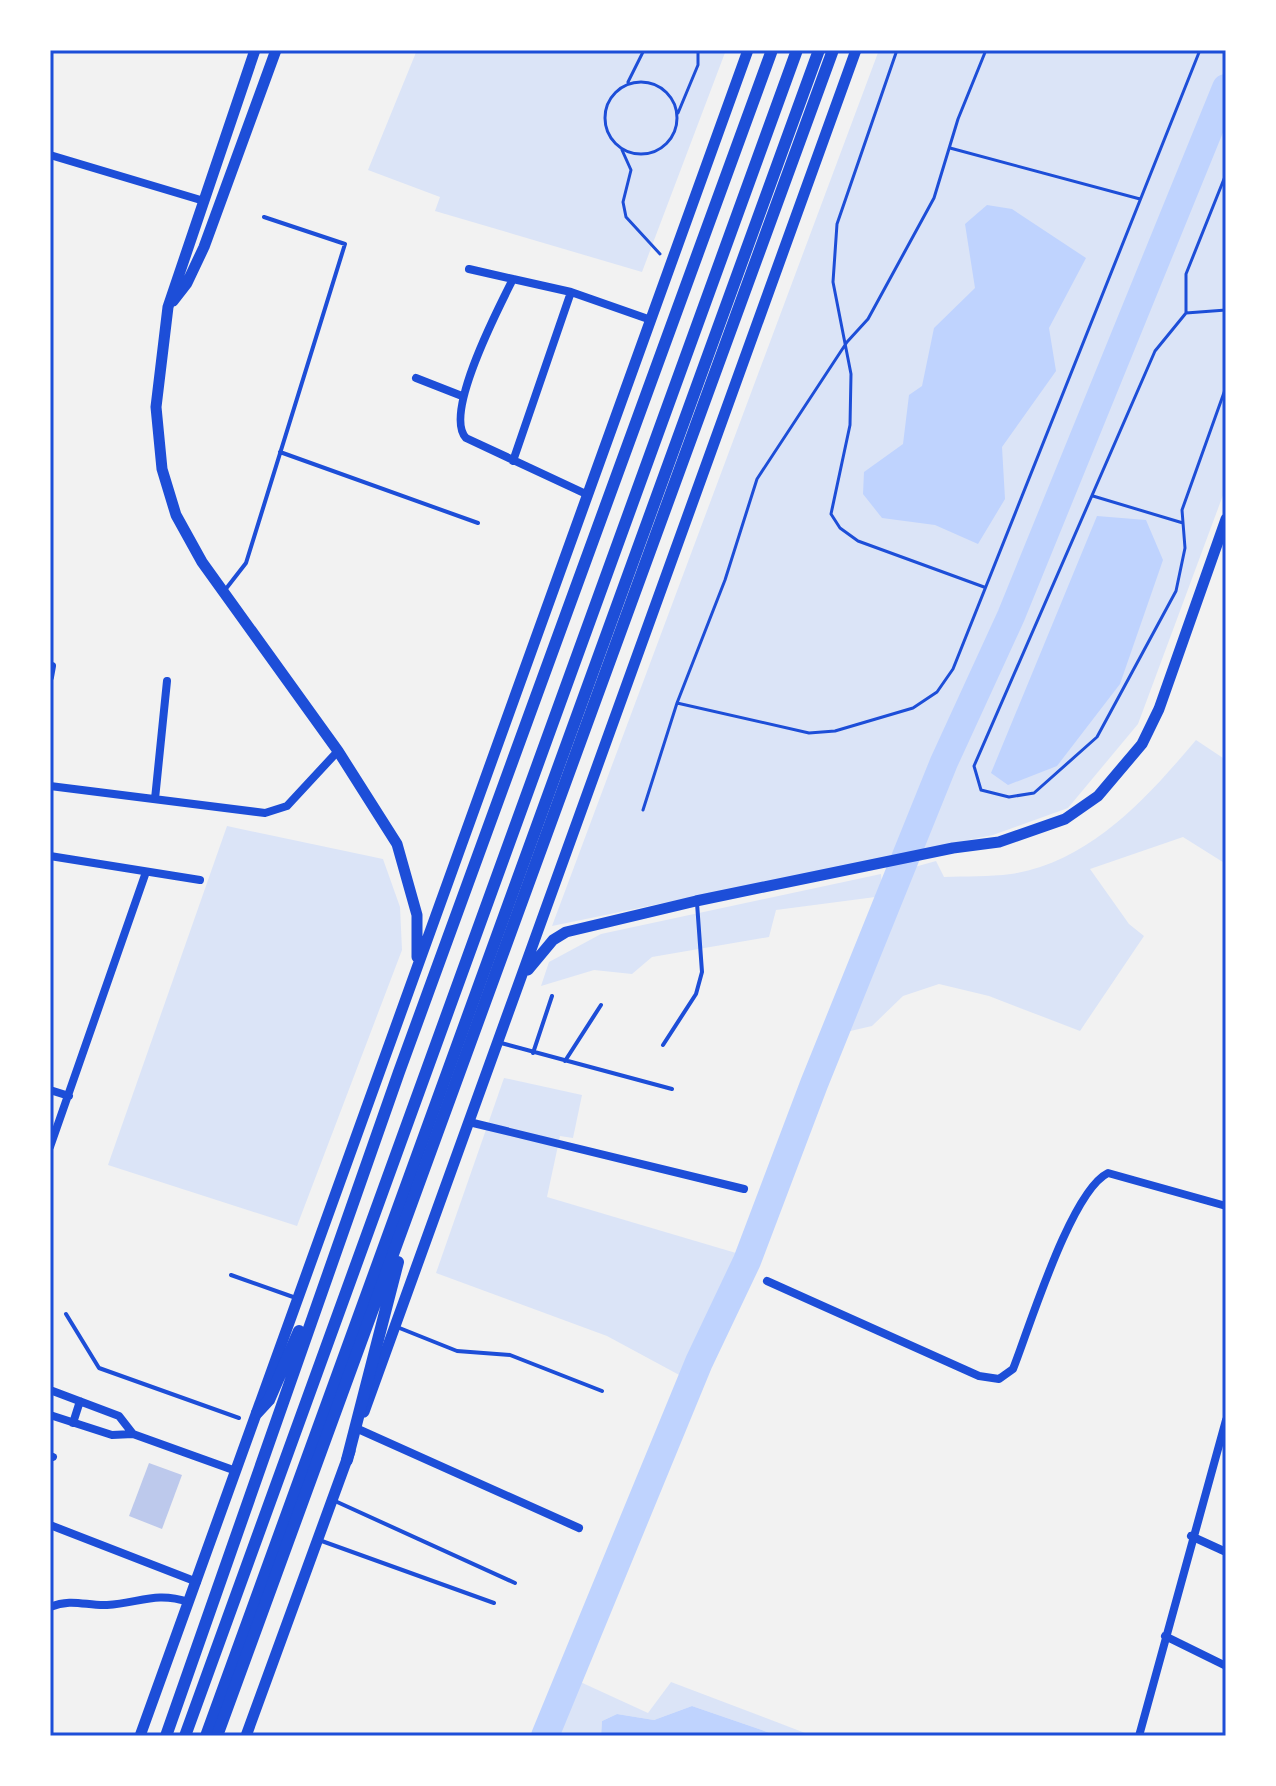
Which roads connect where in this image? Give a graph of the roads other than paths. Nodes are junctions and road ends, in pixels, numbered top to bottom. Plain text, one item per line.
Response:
1 (255, 50) edge
2 (276, 50) edge
3 (748, 50) edge
4 (772, 50) edge
5 (797, 50) edge
6 (819, 50) edge
7 (833, 50) edge
8 (856, 50) edge
9 (50, 155) edge
10 (204, 201) junction
11 (264, 217) dead end
12 (469, 269) dead end
13 (513, 279) junction
14 (571, 292) junction
15 (168, 307) junction
16 (651, 320) junction
17 (416, 378) dead end
18 (462, 396) junction
19 (280, 452) junction
20 (513, 461) junction
21 (586, 494) junction
22 (1226, 519) edge
23 (478, 523) dead end
24 (223, 592) junction
25 (52, 666) edge
26 (50, 677) edge
27 (167, 681) dead end
28 (338, 751) junction
29 (50, 786) edge
30 (155, 799) junction
31 (50, 856) edge
32 (146, 872) junction
33 (200, 880) dead end
34 (696, 901) junction
35 (416, 972) junction
36 (522, 976) junction
37 (552, 996) dead end
38 (601, 1005) dead end
39 (498, 1042) junction
40 (663, 1045) dead end
41 (533, 1053) junction
42 (565, 1061) junction
43 (672, 1089) dead end
44 (50, 1090) edge
45 (69, 1096) junction
46 (469, 1122) junction
47 (50, 1147) edge
48 (744, 1189) dead end
49 (353, 1201) junction
50 (412, 1205) junction
51 (1226, 1206) edge
52 (231, 1275) dead end
53 (767, 1281) dead end
54 (298, 1299) junction
55 (66, 1314) dead end
56 (395, 1326) junction
57 (50, 1390) edge
58 (602, 1391) dead end
59 (80, 1401) junction
60 (257, 1413) junction
61 (50, 1415) edge
62 (239, 1418) dead end
63 (1226, 1420) edge
64 (73, 1423) junction
65 (358, 1429) junction
66 (133, 1434) junction
67 (1224, 1435) edge
68 (347, 1460) junction
69 (236, 1471) junction
70 (332, 1500) junction
71 (50, 1525) edge
72 (579, 1528) dead end
73 (1191, 1536) junction
74 (318, 1540) junction
75 (1226, 1552) edge
76 (197, 1582) junction
77 (515, 1583) dead end
78 (189, 1602) junction
79 (494, 1603) dead end
80 (50, 1607) edge
81 (1165, 1636) junction
82 (1226, 1666) edge
83 (142, 1732) edge
84 (166, 1736) edge
85 (185, 1736) edge
86 (206, 1736) edge
87 (217, 1736) edge
88 (246, 1736) edge
89 (1139, 1736) edge

1 - 10 main road
2 - 15 main road
3 - 16 main road
4 - 49 main road
5 - 85 main road
6 - 86 main road
7 - 50 main road
8 - 36 main road
9 - 10 street
10 - 15 main road
11 - 19 lane
12 - 13 street
13 - 14 street
13 - 18 street
14 - 16 street
14 - 20 street
15 - 24 main road
16 - 21 main road
17 - 18 street
18 - 20 street
19 - 23 lane
19 - 24 lane
20 - 21 street
21 - 35 main road
22 - 34 main road
24 - 28 main road
25 - 26 street
27 - 30 street
28 - 30 street
28 - 35 main road
29 - 30 street
31 - 32 street
32 - 33 street
32 - 45 street
34 - 36 main road
34 - 40 lane
35 - 54 main road
36 - 39 main road
37 - 41 lane
38 - 42 lane
39 - 41 lane
39 - 46 main road
41 - 42 lane
42 - 43 lane
44 - 45 street
45 - 47 street
46 - 48 street
46 - 56 main road
49 - 60 main road
49 - 84 main road
50 - 68 main road
50 - 87 main road
51 - 53 street
52 - 54 lane
54 - 60 main road
55 - 62 lane
56 - 58 lane
56 - 65 main road
57 - 59 street
59 - 64 street
59 - 66 street
60 - 69 main road
61 - 64 street
63 - 67 street
64 - 66 street
65 - 68 main road
65 - 72 street
66 - 69 street
67 - 73 street
68 - 70 main road
69 - 76 main road
70 - 74 main road
70 - 77 lane
71 - 76 street
73 - 75 street
73 - 81 street
74 - 79 lane
74 - 88 main road
76 - 78 main road
78 - 80 street
78 - 83 main road
81 - 82 street
81 - 89 street

